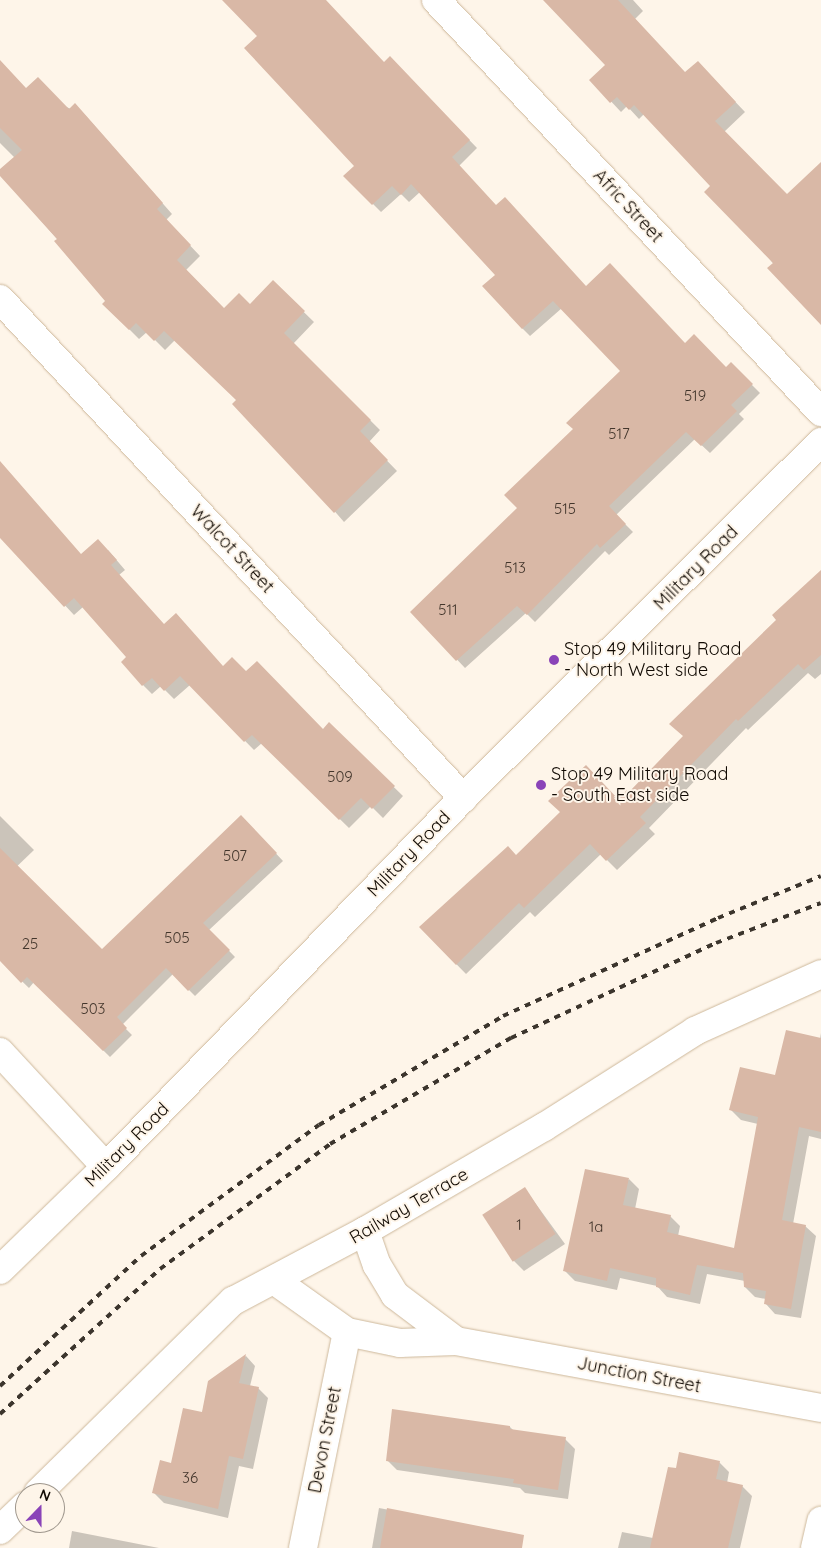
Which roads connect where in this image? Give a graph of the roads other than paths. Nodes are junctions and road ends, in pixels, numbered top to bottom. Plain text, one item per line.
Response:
1 (436, 0) edge
2 (0, 299) edge
3 (821, 412) edge
4 (821, 442) edge
5 (463, 798) junction
6 (821, 974) edge
7 (0, 1052) edge
8 (106, 1167) junction
9 (365, 1232) junction
10 (0, 1270) edge
11 (274, 1280) junction
12 (346, 1332) junction
13 (456, 1341) junction
14 (821, 1408) edge
15 (48, 1483) edge
16 (15, 1516) edge
17 (821, 1520) edge
18 (0, 1530) edge
19 (302, 1548) edge
20 (815, 1548) edge

1 - 3 street, Afric Street
2 - 5 street, Walcot Street
4 - 5 street, Military Road
5 - 8 street, Military Road
6 - 9 street, Railway Terrace
7 - 8 street
8 - 10 street, Military Road
9 - 11 street, Railway Terrace
9 - 13 street, Junction Street
11 - 12 street, Junction Street
11 - 15 street, Railway Terrace
12 - 13 street, Junction Street
12 - 19 street, Devon Street
13 - 14 street, Junction Street
16 - 18 street
17 - 20 street

